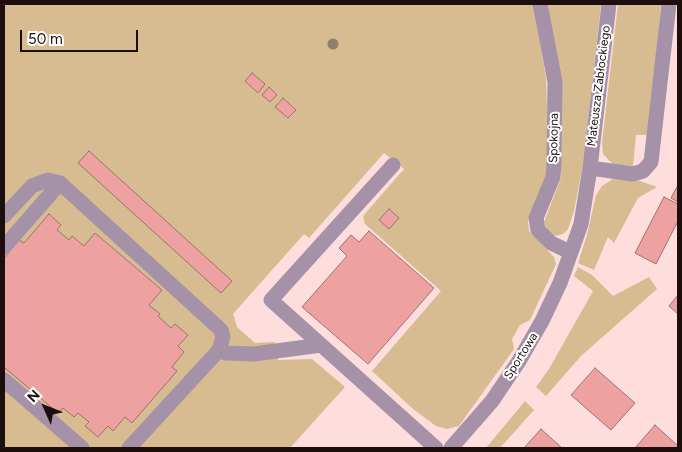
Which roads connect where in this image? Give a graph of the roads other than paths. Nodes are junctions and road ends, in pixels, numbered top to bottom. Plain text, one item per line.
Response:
1 (540, 4) edge
2 (609, 4) edge
3 (669, 4) edge
4 (393, 164) dead end
5 (590, 168) junction
6 (60, 183) junction
7 (4, 216) edge
8 (4, 247) edge
9 (570, 252) junction
10 (321, 345) junction
11 (219, 350) junction
12 (4, 380) edge
13 (82, 448) edge
14 (129, 448) edge
15 (436, 448) edge
16 (451, 448) edge

1 - 9 street, Spokojna
2 - 5 street, Mateusza Zabłockiego
3 - 5 street
4 - 10 street
5 - 9 street, Mateusza Zabłockiego
6 - 7 street
6 - 8 street
6 - 11 street
9 - 16 street, Sportowa
10 - 11 street
10 - 15 street
11 - 14 street
12 - 13 street

